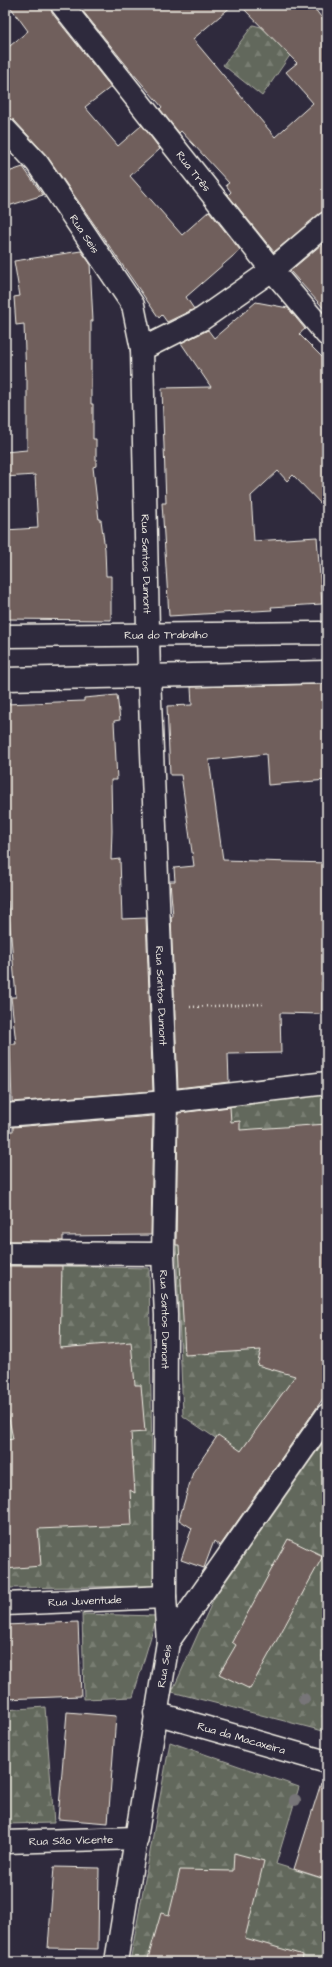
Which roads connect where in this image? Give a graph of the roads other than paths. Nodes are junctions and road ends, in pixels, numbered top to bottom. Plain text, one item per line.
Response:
1 (62, 5) edge
2 (5, 129) edge
3 (327, 223) edge
4 (272, 270) junction
5 (327, 335) edge
6 (142, 349) junction
7 (327, 634) edge
8 (5, 636) edge
9 (149, 636) junction
10 (327, 672) edge
11 (150, 676) junction
12 (5, 679) edge
13 (327, 1083) edge
14 (166, 1102) junction
15 (5, 1115) edge
16 (5, 1253) edge
17 (163, 1254) junction
18 (327, 1416) edge
19 (165, 1597) junction
20 (5, 1604) edge
21 (168, 1642) junction
22 (155, 1713) junction
23 (327, 1762) edge
24 (137, 1838) junction
25 (5, 1842) edge
26 (116, 1962) edge

1 - 4 street, Rua Três
2 - 6 street, Rua Seis
3 - 4 street
4 - 5 street, Rua Três
4 - 6 street
6 - 9 street, Rua Santos Dumont
7 - 9 street, Rua do Trabalho
8 - 9 street, Rua do Trabalho
9 - 11 street, Rua Santos Dumont
10 - 11 street
11 - 12 street
11 - 14 street, Rua Santos Dumont
13 - 14 street
14 - 15 street
14 - 17 street, Rua Santos Dumont
16 - 17 street
17 - 19 street, Rua Santos Dumont
18 - 21 street, Rua Seis
19 - 20 street, Rua Juventude
19 - 21 street, Rua Santos Dumont
21 - 22 street, Rua Seis
22 - 23 street, Rua da Macaxeira
22 - 24 street, Rua Seis
24 - 25 street, Rua São Vicente
24 - 26 street, Rua Seis

